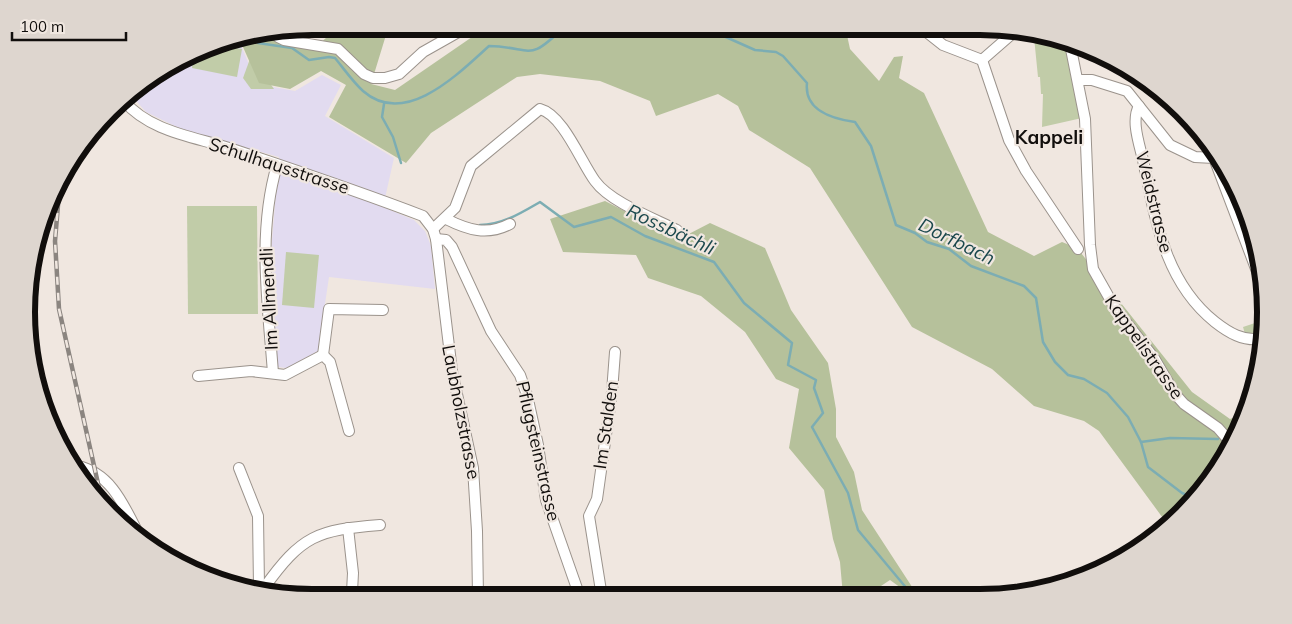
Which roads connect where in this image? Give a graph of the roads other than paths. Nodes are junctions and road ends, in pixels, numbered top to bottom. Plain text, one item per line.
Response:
1 (453, 35) edge
2 (930, 35) edge
3 (278, 37) edge
4 (1009, 37) edge
5 (1072, 51) edge
6 (982, 60) junction
7 (1079, 80) junction
8 (128, 105) edge
9 (1138, 106) junction
10 (1210, 158) edge
11 (277, 165) junction
12 (1220, 174) edge
13 (446, 219) junction
14 (510, 224) dead end
15 (677, 230) dead end
16 (435, 234) junction
17 (1078, 249) dead end
18 (1252, 258) edge
19 (382, 310) dead end
20 (1256, 339) edge
21 (615, 352) dead end
22 (323, 355) junction
23 (273, 373) junction
24 (198, 376) dead end
25 (350, 431) dead end
26 (1227, 438) edge
27 (83, 468) edge
28 (239, 468) dead end
29 (597, 499) joint
30 (133, 524) edge
31 (380, 525) dead end
32 (348, 528) junction
33 (259, 584) edge
34 (266, 585) edge
35 (352, 589) edge
36 (478, 589) edge
37 (577, 589) edge
38 (601, 589) edge

1 - 3 street
2 - 6 street
4 - 6 street
5 - 7 street
6 - 17 street
7 - 9 street
7 - 26 street, Kappelistrasse
8 - 11 street, Schulhausstrasse
9 - 10 street
9 - 20 street, Weidstrasse
11 - 16 street, Schulhausstrasse
11 - 23 street, Im Allmendli
12 - 18 street
13 - 14 street
13 - 15 street
13 - 16 street
16 - 36 street, Laubholzstrasse
16 - 37 street, Pflugsteinstrasse
19 - 22 street
21 - 29 street, Im Stalden
22 - 23 street, Im Allmendli
22 - 25 street
23 - 24 street, Im Allmendli
27 - 30 street
28 - 33 street
29 - 38 street, Pflugsteinstrasse
31 - 32 street
32 - 34 street
32 - 35 street

